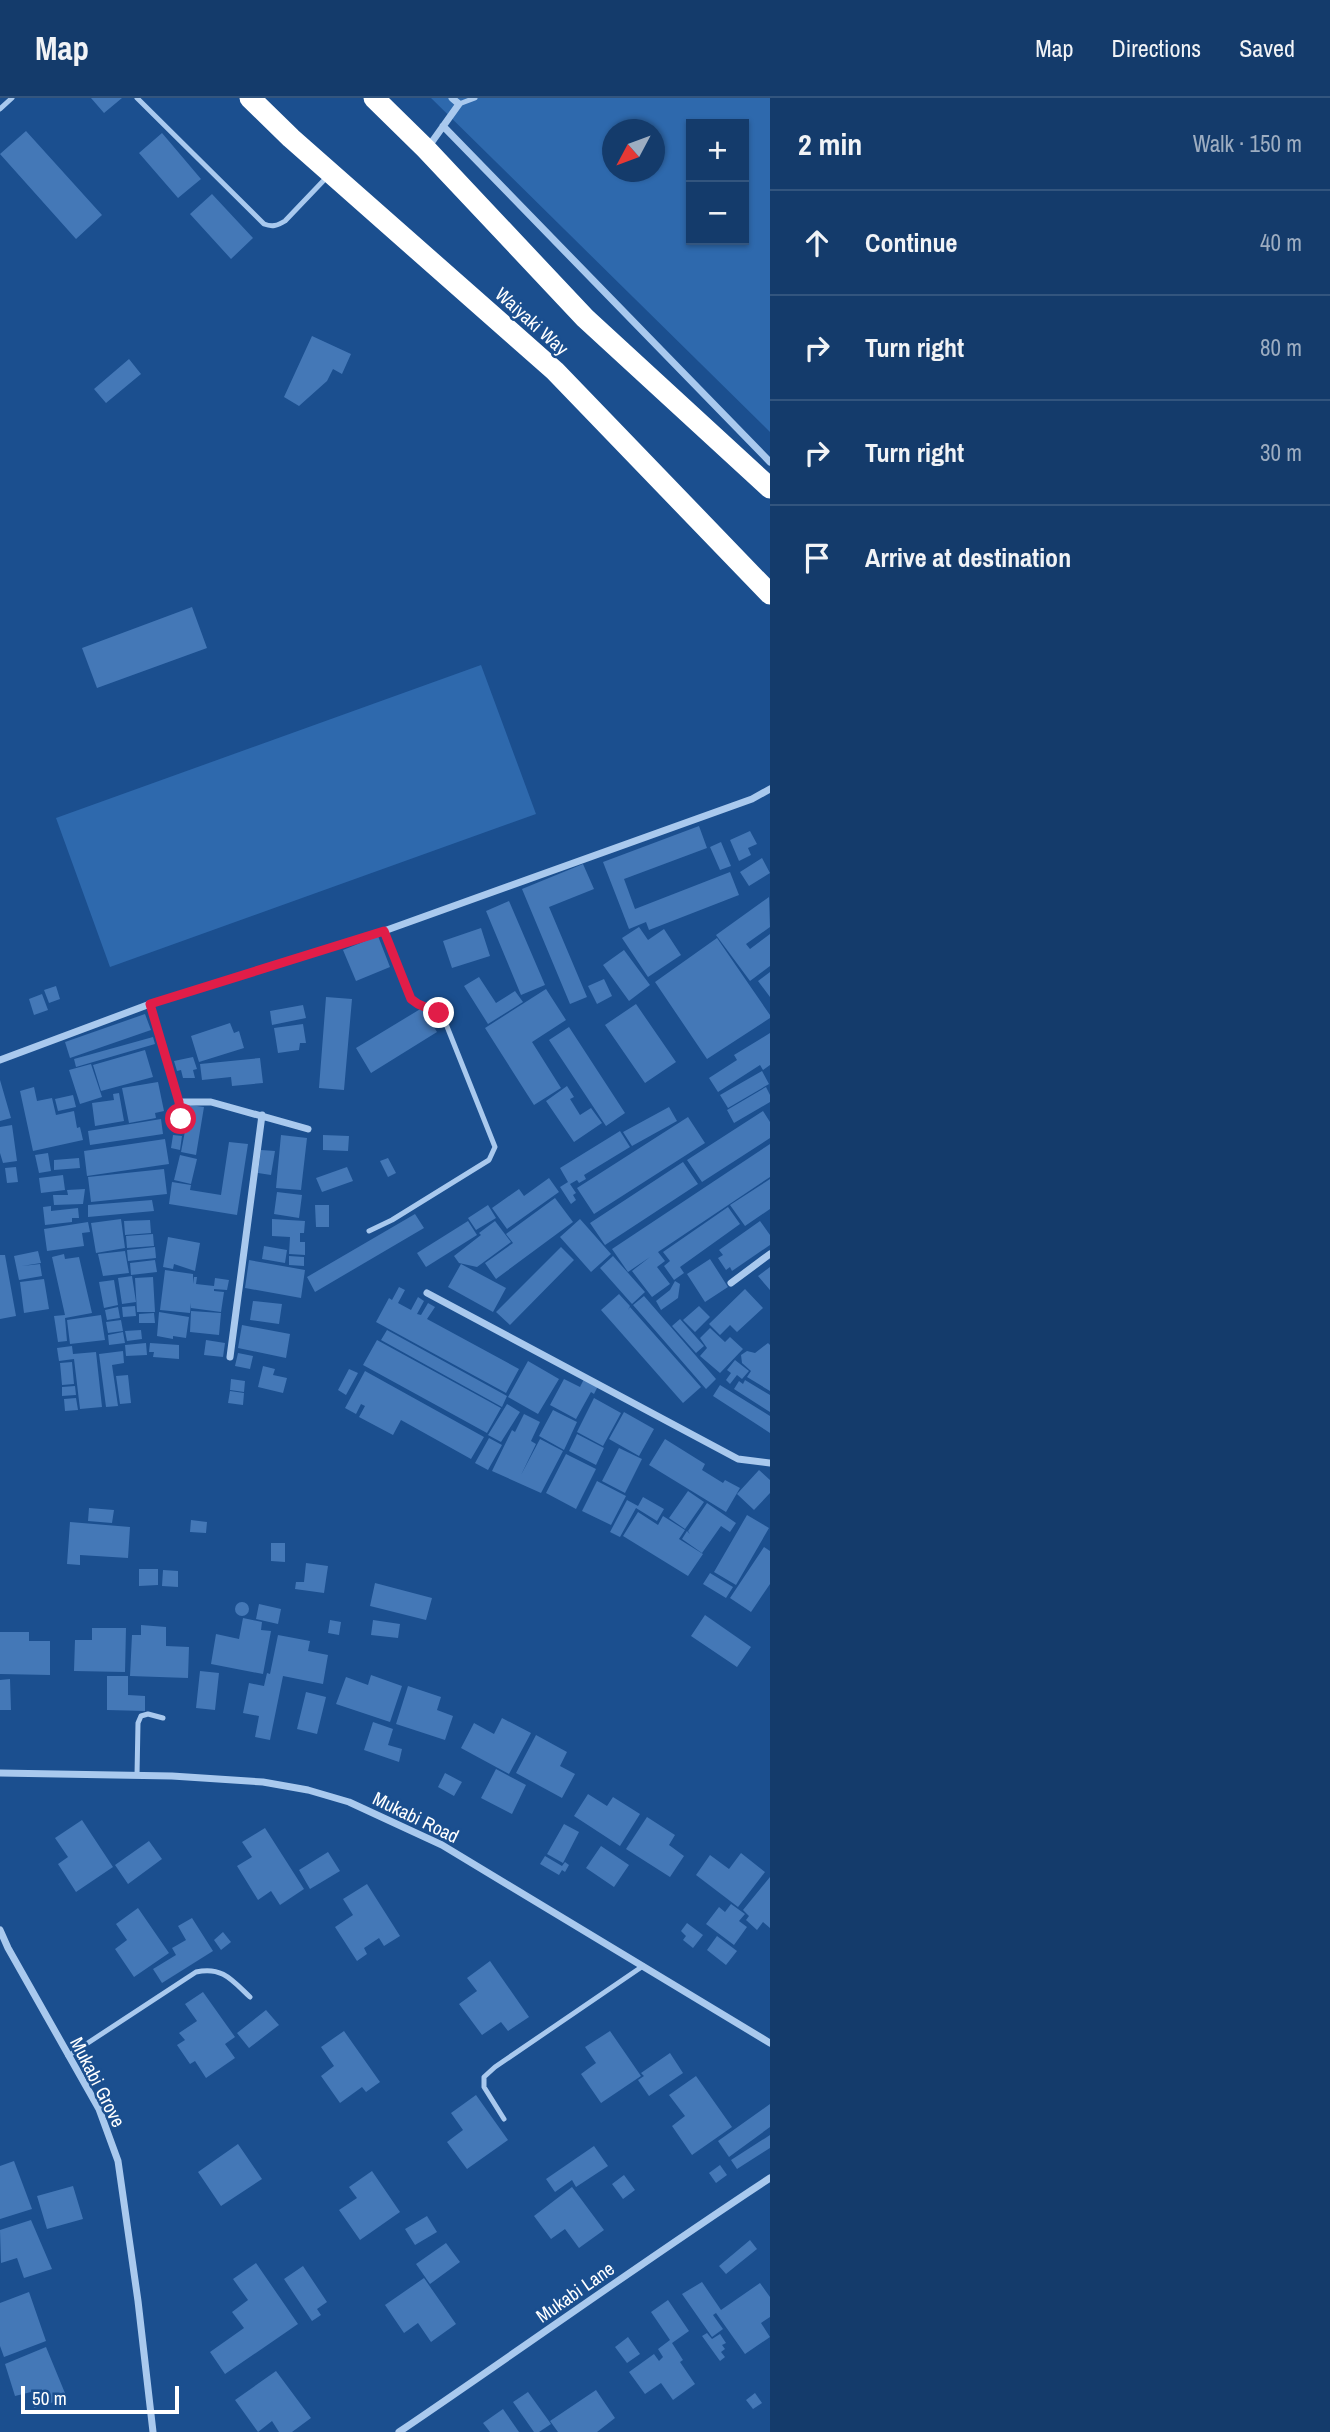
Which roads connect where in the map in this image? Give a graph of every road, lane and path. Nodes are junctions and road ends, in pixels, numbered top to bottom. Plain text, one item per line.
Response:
1 (12, 98) edge
2 (138, 98) edge
3 (250, 98) edge
4 (374, 98) edge
5 (452, 98) edge
6 (475, 98) edge
7 (459, 104) junction
8 (0, 108) edge
9 (443, 126) junction
10 (426, 149) junction
11 (331, 173) junction
12 (770, 461) edge
13 (770, 488) edge
14 (770, 594) edge
15 (770, 789) edge
16 (384, 931) junction
17 (150, 1004) junction
18 (0, 1060) edge
19 (179, 1102) junction
20 (262, 1115) junction
21 (181, 1119) dead end
22 (308, 1129) dead end
23 (369, 1231) dead end
24 (770, 1254) edge
25 (731, 1283) dead end
26 (427, 1293) dead end
27 (230, 1357) dead end
28 (770, 1463) edge
29 (163, 1718) dead end
30 (0, 1773) edge
31 (138, 1775) junction
32 (0, 1930) edge
33 (643, 1966) junction
34 (250, 1997) dead end
35 (770, 2043) edge
36 (68, 2056) junction
37 (504, 2119) dead end
38 (770, 2178) edge
39 (153, 2432) edge
40 (399, 2432) edge

1 - 8 lane
2 - 11 lane
3 - 11 highway, Waiyaki Way
4 - 10 highway, Waiyaki Way
5 - 7 street
6 - 7 lane
7 - 9 street
9 - 10 street
9 - 12 street
10 - 13 highway, Waiyaki Way
11 - 14 highway, Waiyaki Way
15 - 16 street
16 - 17 street
16 - 23 lane
17 - 18 street
17 - 19 street
19 - 20 street
19 - 21 street
20 - 22 street
20 - 27 street
24 - 25 street
26 - 28 street
29 - 31 lane
30 - 31 street, Mukabi Road
31 - 33 street, Mukabi Road
32 - 36 street, Mukabi Grove
33 - 35 street, Mukabi Road
33 - 37 lane
34 - 36 lane
36 - 39 street, Mukabi Grove
38 - 40 street, Mukabi Lane

